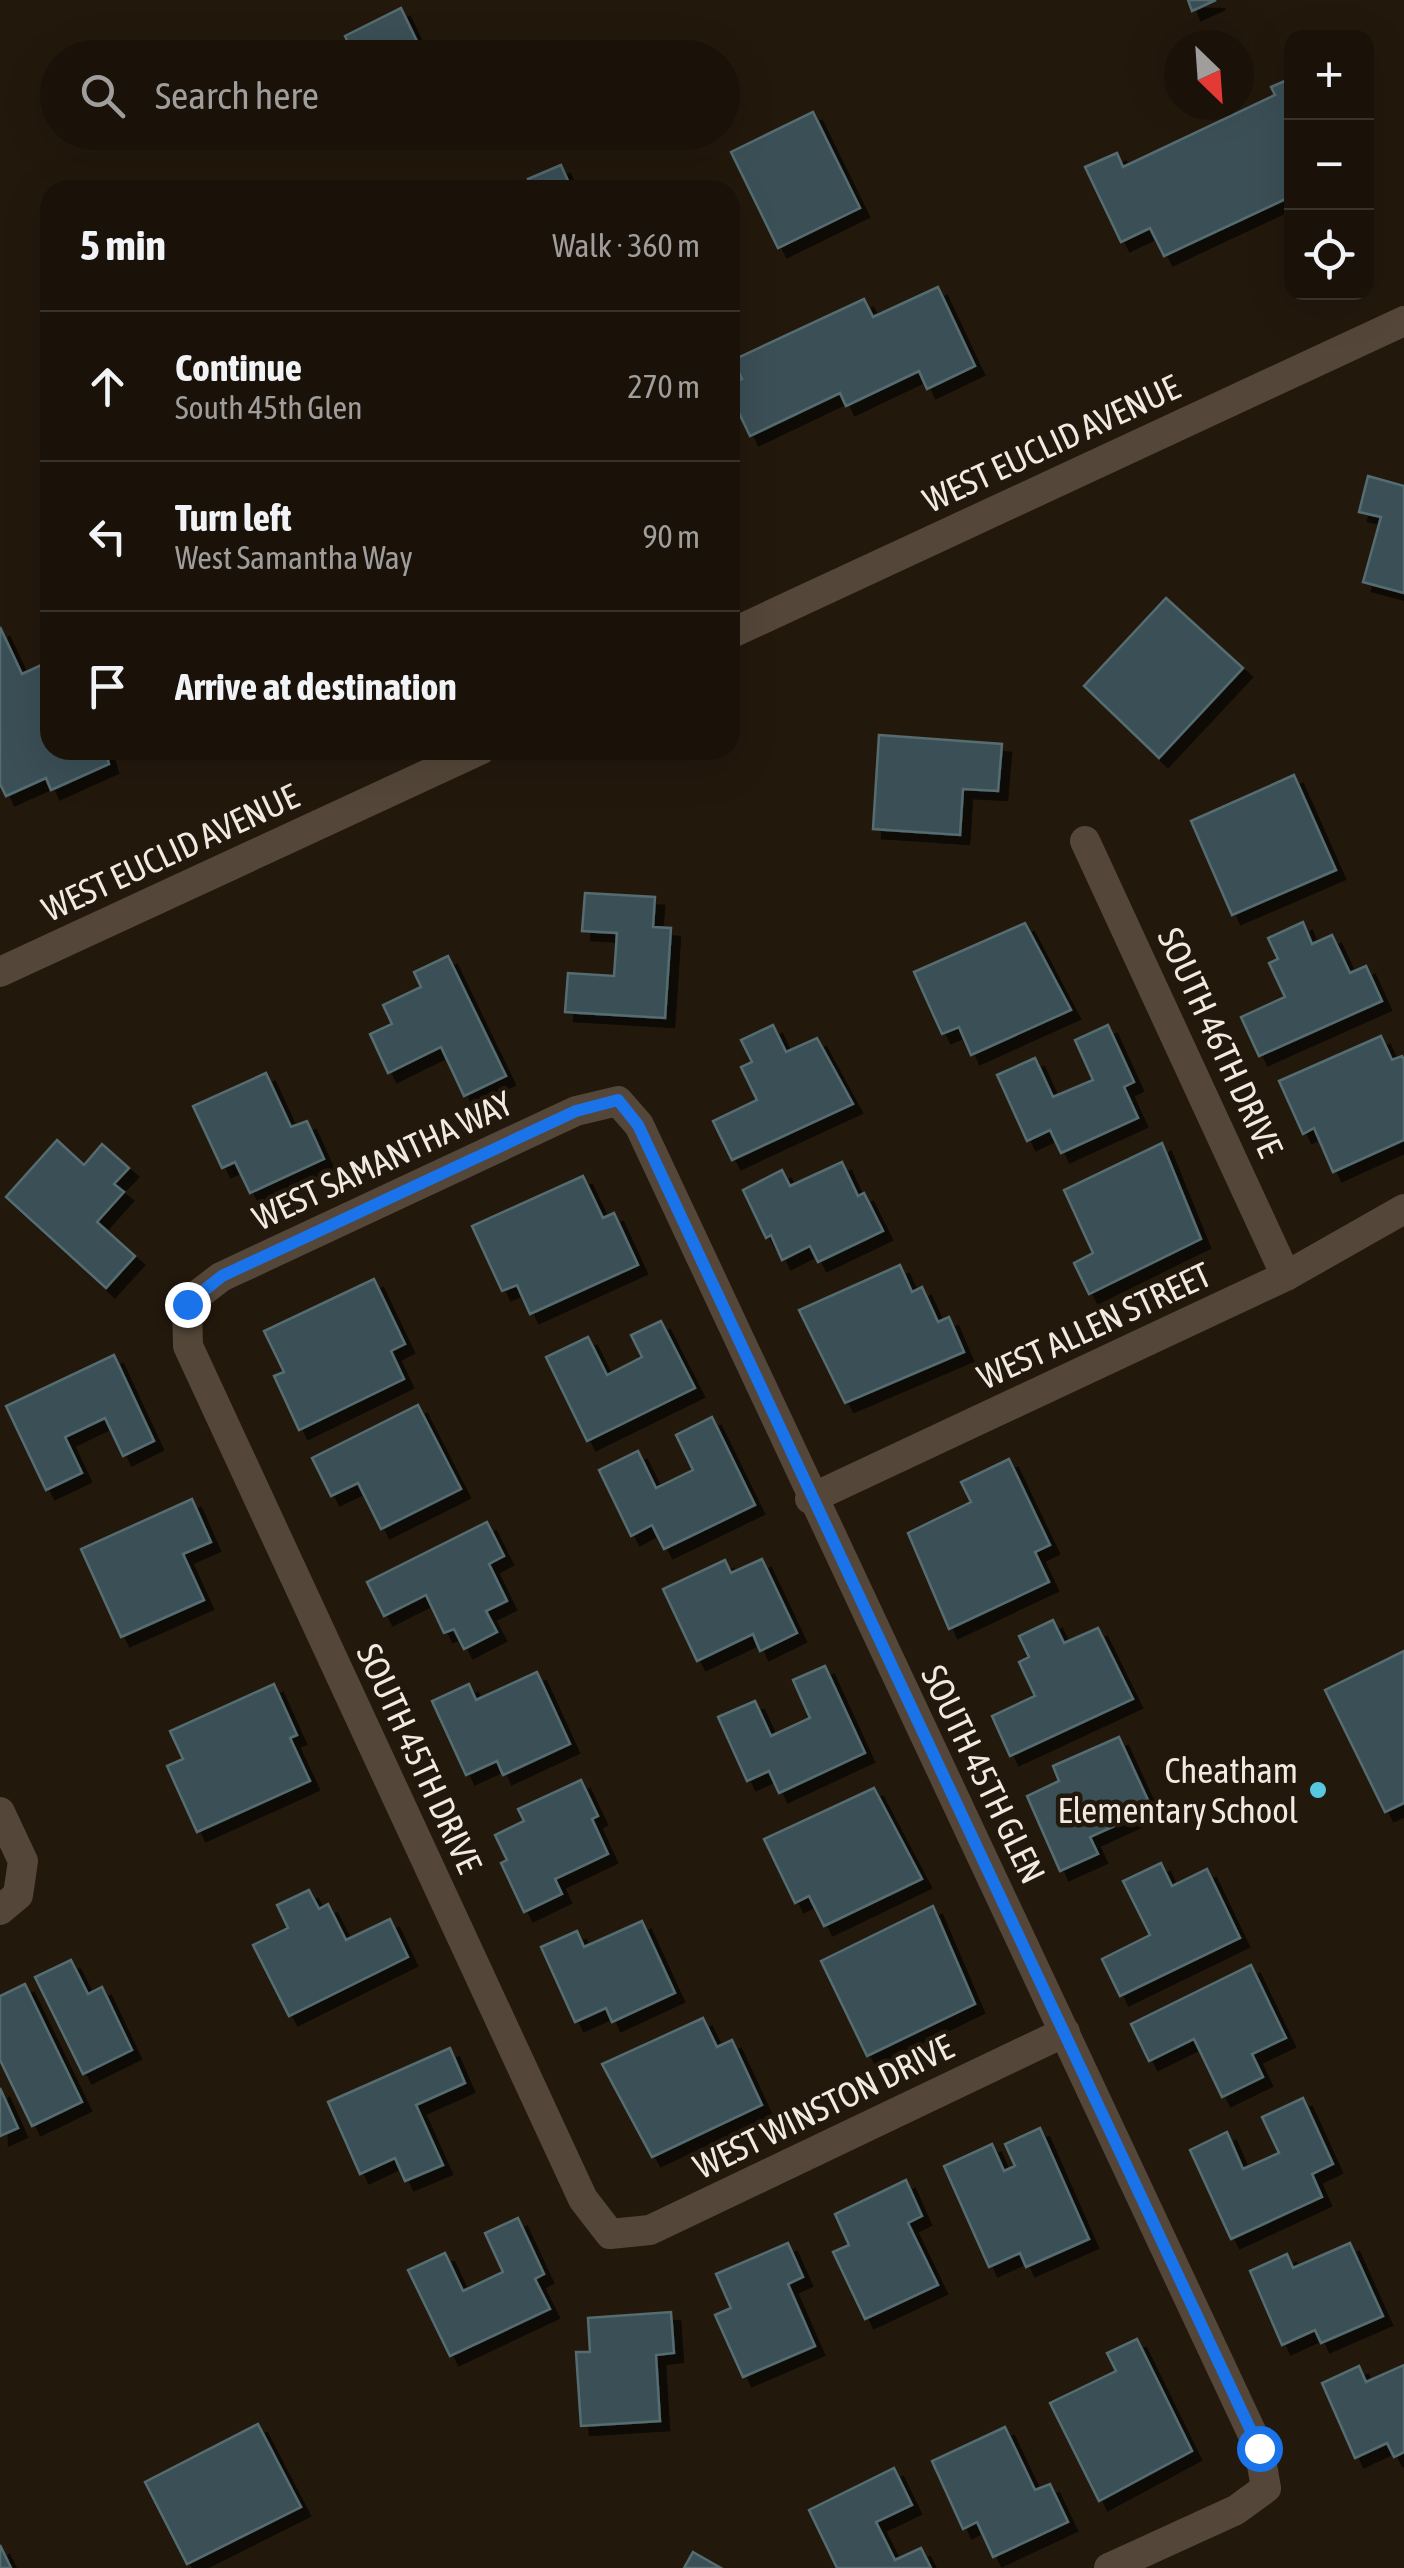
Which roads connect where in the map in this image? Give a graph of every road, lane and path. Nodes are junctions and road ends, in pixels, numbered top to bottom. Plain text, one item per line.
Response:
1 (1404, 321) edge
2 (740, 629) edge
3 (458, 760) edge
4 (1085, 841) dead end
5 (0, 972) edge
6 (618, 1100) joint
7 (1404, 1209) edge
8 (1286, 1276) junction
9 (187, 1304) joint
10 (810, 1499) junction
11 (0, 1812) edge
12 (9, 1902) edge
13 (1065, 2032) junction
14 (610, 2234) joint
15 (1109, 2568) edge

1 - 2 street, WEST EUCLID AVENUE
3 - 5 street, WEST EUCLID AVENUE
4 - 8 street, SOUTH 46TH DRIVE
6 - 9 street, WEST SAMANTHA WAY
6 - 10 street, SOUTH 45TH GLEN
7 - 8 street, WEST ALLEN STREET
8 - 10 street, WEST ALLEN STREET
9 - 14 street, SOUTH 45TH DRIVE
10 - 13 street, SOUTH 45TH GLEN
11 - 12 street
13 - 14 street, WEST WINSTON DRIVE
13 - 15 street, SOUTH 45TH GLEN

